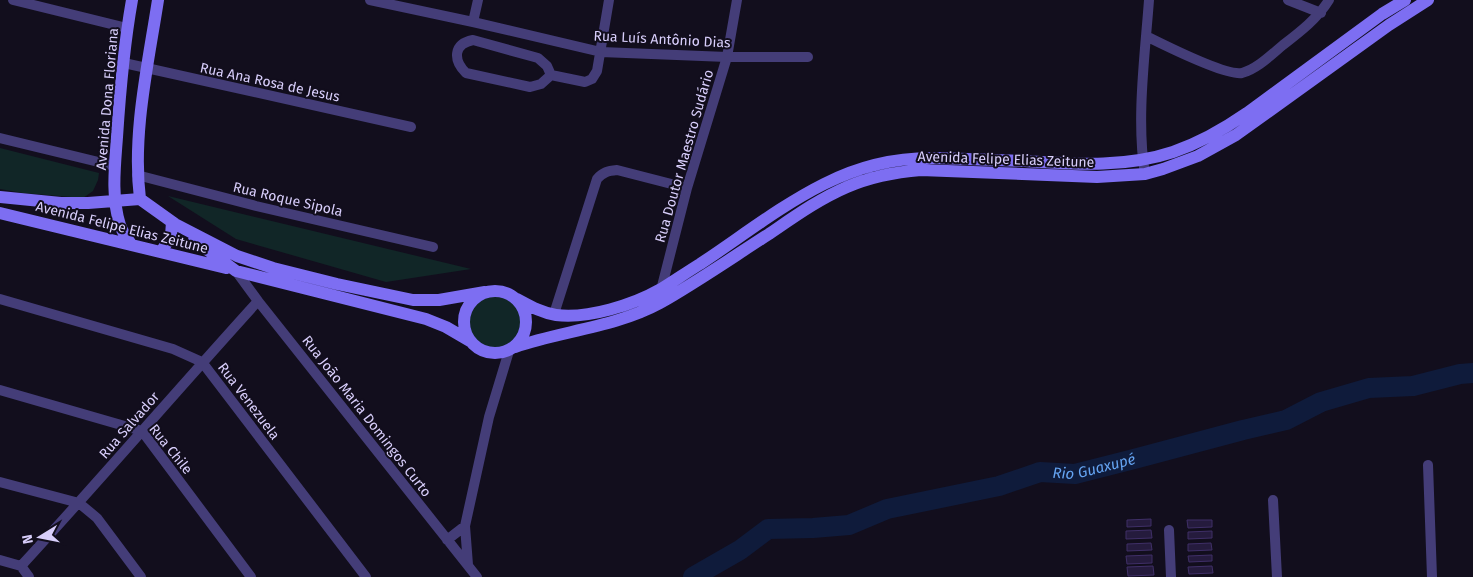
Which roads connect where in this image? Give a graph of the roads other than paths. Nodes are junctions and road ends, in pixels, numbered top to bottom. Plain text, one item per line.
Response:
1 (13, 0) edge
2 (132, 0) edge
3 (158, 0) edge
4 (370, 0) edge
5 (478, 0) edge
6 (610, 0) edge
7 (737, 0) edge
8 (1149, 0) edge
9 (1288, 0) edge
10 (1329, 0) edge
11 (1405, 0) edge
12 (1428, 0) edge
13 (1321, 12) junction
14 (473, 22) junction
15 (127, 28) junction
16 (1146, 36) junction
17 (601, 52) junction
18 (808, 57) dead end
19 (727, 58) junction
20 (124, 63) junction
21 (148, 69) junction
22 (551, 75) junction
23 (411, 127) dead end
24 (0, 138) edge
25 (1143, 160) junction
26 (115, 166) junction
27 (1145, 174) junction
28 (137, 175) junction
29 (687, 188) junction
30 (0, 197) edge
31 (140, 199) junction
32 (116, 200) junction
33 (0, 212) edge
34 (174, 223) junction
35 (131, 244) junction
36 (433, 247) dead end
37 (161, 252) junction
38 (236, 271) junction
39 (661, 289) junction
40 (485, 292) junction
41 (0, 299) edge
42 (517, 299) junction
43 (258, 301) junction
44 (659, 303) junction
45 (554, 314) junction
46 (470, 341) junction
47 (512, 349) junction
48 (202, 362) junction
49 (0, 390) edge
50 (142, 431) junction
51 (1428, 465) dead end
52 (0, 482) edge
53 (1273, 500) dead end
54 (79, 503) junction
55 (465, 526) junction
56 (1169, 530) dead end
57 (447, 540) junction
58 (0, 560) edge
59 (468, 565) junction
60 (20, 566) junction
61 (28, 577) edge
62 (141, 577) edge
63 (251, 577) edge
64 (366, 577) edge
65 (477, 577) edge
66 (1171, 577) edge
67 (1276, 577) edge
68 (1432, 577) edge

1 - 15 street
2 - 15 main road, Avenida Dona Floriana
3 - 21 main road
4 - 14 street, Rua Luís Antônio Dias
5 - 14 street
6 - 17 street
7 - 19 street, Rua Doutor Maestro Sudário
8 - 16 street
9 - 13 street
10 - 13 street
11 - 25 main road, Avenida Felipe Elias Zeitune
12 - 27 main road, Avenida Felipe Elias Zeitune
13 - 16 street
14 - 17 street, Rua Luís Antônio Dias
15 - 20 main road, Avenida Dona Floriana
16 - 25 street
17 - 19 street, Rua Luís Antônio Dias
17 - 22 street
18 - 19 street, Rua Luís Antônio Dias
19 - 29 street, Rua Doutor Maestro Sudário
20 - 21 street, Rua Ana Rosa de Jesus
20 - 26 main road, Avenida Dona Floriana
21 - 23 street, Rua Ana Rosa de Jesus
21 - 28 main road
22 - 22 street
24 - 26 street
25 - 27 street
25 - 39 main road, Avenida Felipe Elias Zeitune
26 - 32 main road, Avenida Dona Floriana
27 - 44 main road, Avenida Felipe Elias Zeitune
28 - 31 main road
28 - 36 street, Rua Roque Sipola
29 - 39 street, Rua Doutor Maestro Sudário
29 - 45 street
30 - 32 main road, Avenida Felipe Elias Zeitune
31 - 32 main road, Avenida Felipe Elias Zeitune
31 - 34 main road, Avenida Felipe Elias Zeitune
32 - 35 main road, Avenida Dona Floriana
33 - 35 main road, Avenida Felipe Elias Zeitune
34 - 37 main road
34 - 38 main road
34 - 40 main road, Avenida Felipe Elias Zeitune
35 - 37 main road, Avenida Felipe Elias Zeitune
37 - 38 main road, Avenida Felipe Elias Zeitune
38 - 43 street, Rua João Maria Domingos Curto
38 - 46 main road, Avenida Felipe Elias Zeitune
39 - 44 street, Rua Doutor Maestro Sudário
39 - 45 main road, Avenida Felipe Elias Zeitune
40 - 42 main road
40 - 46 main road
41 - 48 street, Rua Venezuela
42 - 45 main road, Avenida Felipe Elias Zeitune
42 - 47 main road
43 - 48 street, Rua Salvador
43 - 57 street, Rua João Maria Domingos Curto
44 - 47 main road, Avenida Felipe Elias Zeitune
46 - 47 main road
47 - 55 street
48 - 50 street, Rua Salvador
48 - 64 street, Rua Venezuela
49 - 50 street, Rua Chile
50 - 54 street, Rua Salvador
50 - 63 street, Rua Chile
51 - 68 street
52 - 54 street
53 - 67 street
54 - 60 street, Rua Salvador
54 - 62 street
55 - 57 street
55 - 59 street
56 - 66 street
57 - 59 street, Rua João Maria Domingos Curto
58 - 60 street
59 - 65 street, Rua João Maria Domingos Curto
60 - 61 street

